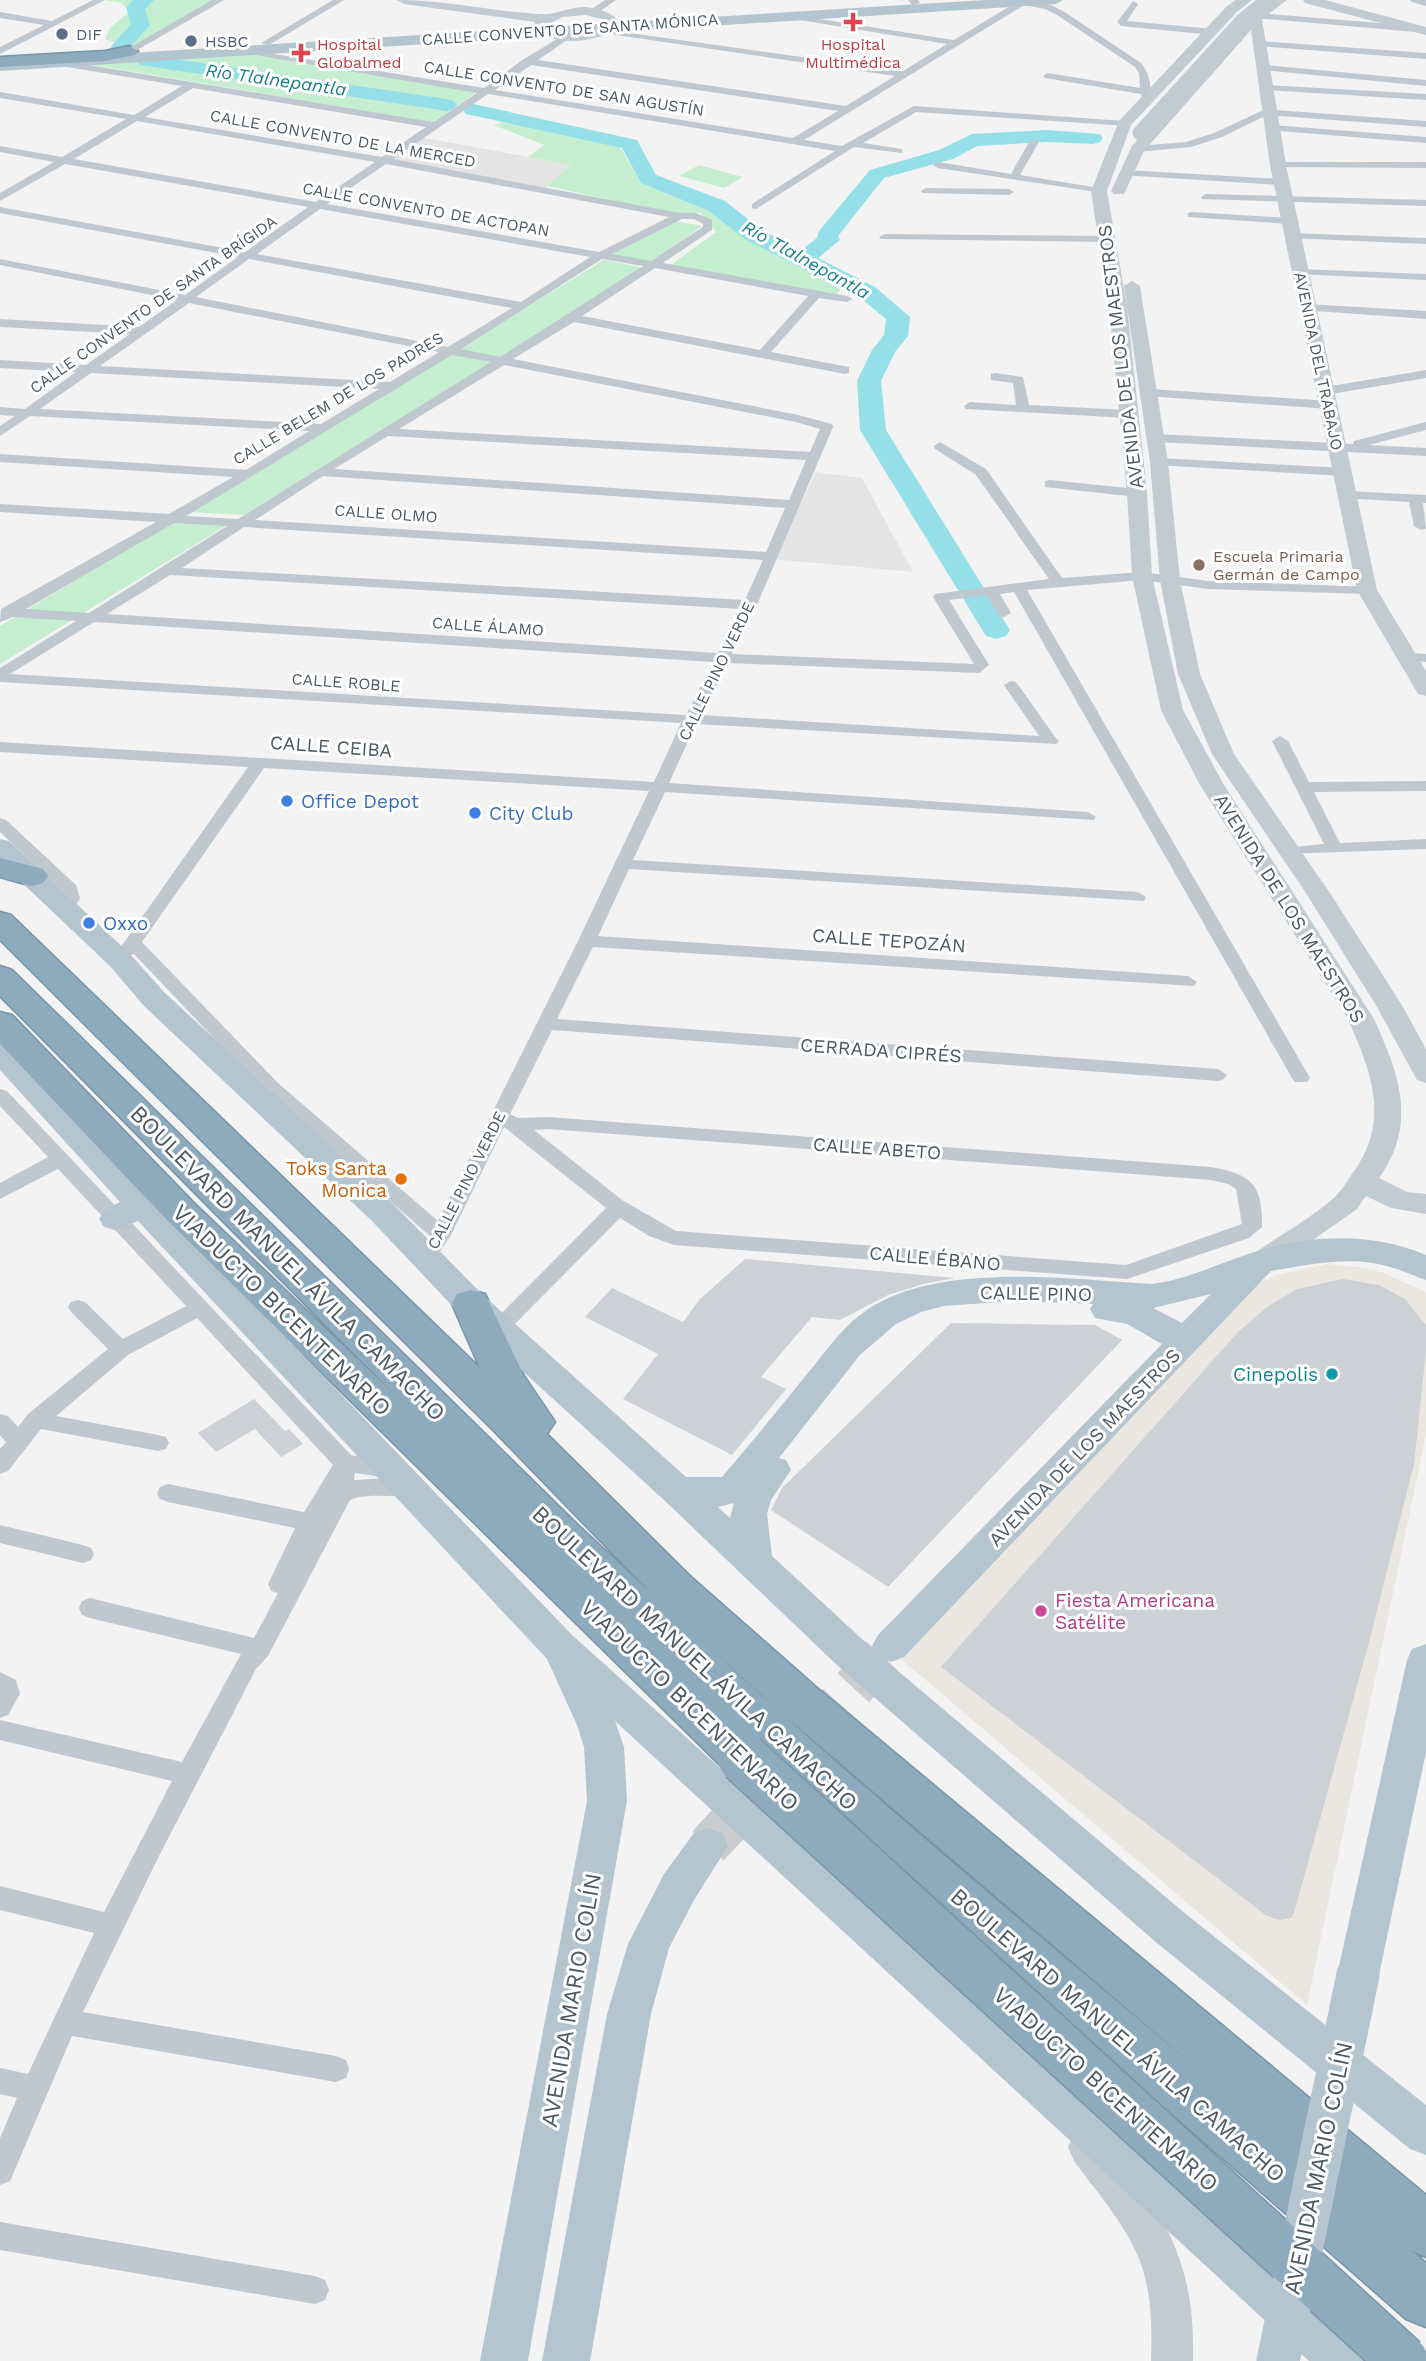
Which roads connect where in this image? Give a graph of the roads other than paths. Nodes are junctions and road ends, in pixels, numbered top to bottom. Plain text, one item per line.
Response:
1 (100, 0) edge
2 (219, 0) edge
3 (339, 0) edge
4 (404, 0) edge
5 (611, 0) edge
6 (954, 0) edge
7 (1056, 0) edge
8 (1245, 0) edge
9 (1268, 0) edge
10 (1280, 0) edge
11 (1310, 0) edge
12 (1415, 0) edge
13 (914, 1) edge
14 (1023, 2) junction
15 (1426, 3) edge
16 (1133, 4) dead end
17 (1233, 9) junction
18 (593, 12) junction
19 (1257, 12) edge
20 (0, 15) edge
21 (779, 16) junction
22 (52, 24) junction
23 (542, 25) junction
24 (609, 27) junction
25 (1421, 30) edge
26 (1213, 32) junction
27 (567, 36) junction
28 (267, 43) junction
29 (956, 43) junction
30 (1261, 44) junction
31 (0, 51) edge
32 (237, 51) junction
33 (127, 55) junction
34 (1426, 56) edge
35 (527, 61) junction
36 (0, 62) edge
37 (58, 63) junction
38 (1265, 68) junction
39 (905, 74) junction
40 (1048, 76) dead end
41 (1426, 83) edge
42 (191, 85) junction
43 (1267, 88) junction
44 (484, 90) junction
45 (0, 95) edge
46 (1146, 96) junction
47 (1426, 96) edge
48 (847, 109) junction
49 (1271, 117) junction
50 (134, 118) junction
51 (1426, 124) edge
52 (435, 125) junction
53 (1133, 134) junction
54 (1426, 140) edge
55 (793, 142) junction
56 (1034, 142) dead end
57 (848, 146) junction
58 (0, 149) edge
59 (898, 150) dead end
60 (383, 160) junction
61 (63, 161) junction
62 (939, 165) dead end
63 (1278, 165) junction
64 (1426, 165) edge
65 (1125, 173) junction
66 (1017, 177) junction
67 (1283, 190) junction
68 (926, 191) dead end
69 (1099, 191) junction
70 (1009, 192) junction
71 (1206, 197) dead end
72 (0, 198) edge
73 (1426, 203) edge
74 (1002, 204) dead end
75 (318, 205) junction
76 (756, 206) dead end
77 (0, 210) edge
78 (680, 215) junction
79 (1192, 215) dead end
80 (1291, 228) junction
81 (884, 237) dead end
82 (1107, 239) junction
83 (1426, 240) edge
84 (599, 256) junction
85 (248, 257) junction
86 (0, 262) edge
87 (653, 266) junction
88 (1299, 272) junction
89 (1426, 277) edge
90 (816, 294) junction
91 (847, 299) dead end
92 (187, 300) junction
93 (523, 306) junction
94 (1306, 307) junction
95 (572, 318) junction
96 (1425, 318) edge
97 (0, 323) edge
98 (144, 331) junction
99 (452, 350) junction
100 (762, 355) junction
101 (503, 360) junction
102 (0, 365) edge
103 (90, 370) junction
104 (845, 370) dead end
105 (1426, 374) edge
106 (995, 377) dead end
107 (392, 386) junction
108 (1150, 393) junction
109 (1327, 398) junction
110 (970, 406) dead end
111 (1023, 408) junction
112 (0, 411) edge
113 (28, 412) junction
114 (1127, 414) junction
115 (1426, 426) edge
116 (321, 428) junction
117 (0, 432) edge
118 (386, 432) junction
119 (1156, 438) junction
120 (940, 446) dead end
121 (1339, 449) junction
122 (1426, 452) edge
123 (813, 456) junction
124 (0, 458) edge
125 (1159, 462) junction
126 (320, 472) junction
127 (1343, 472) junction
128 (248, 474) junction
129 (1050, 484) dead end
130 (1137, 493) junction
131 (1347, 495) junction
132 (1421, 499) edge
133 (793, 503) junction
134 (0, 508) edge
135 (171, 517) junction
136 (242, 522) junction
137 (1421, 526) dead end
138 (769, 556) junction
139 (167, 571) junction
140 (1142, 576) junction
141 (1170, 580) junction
142 (1058, 582) junction
143 (1018, 587) junction
144 (1367, 590) junction
145 (987, 591) junction
146 (750, 605) junction
147 (1004, 613) dead end
148 (3, 614) edge
149 (88, 619) junction
150 (1418, 657) edge
151 (724, 658) junction
152 (0, 676) edge
153 (1011, 685) dead end
154 (1426, 690) edge
155 (690, 721) junction
156 (1280, 741) dead end
157 (0, 747) edge
158 (259, 763) junction
159 (1426, 786) edge
160 (1302, 787) junction
161 (659, 788) junction
162 (1087, 817) dead end
163 (0, 823) edge
164 (1426, 844) edge
165 (0, 847) edge
166 (1334, 848) junction
167 (1289, 851) junction
168 (623, 864) junction
169 (0, 867) edge
170 (32, 876) junction
171 (1138, 897) dead end
172 (66, 908) junction
173 (0, 922) edge
174 (587, 941) junction
175 (127, 951) junction
176 (0, 977) edge
177 (1188, 982) dead end
178 (0, 1023) edge
179 (544, 1024) junction
180 (0, 1052) edge
181 (1426, 1074) edge
182 (1218, 1075) dead end
183 (1301, 1078) dead end
184 (0, 1095) edge
185 (507, 1121) junction
186 (60, 1159) junction
187 (1363, 1180) junction
188 (0, 1192) edge
189 (1426, 1204) edge
190 (620, 1206) junction
191 (128, 1211) junction
192 (1252, 1227) joint
193 (434, 1245) junction
194 (1263, 1261) junction
195 (1426, 1268) edge
196 (78, 1307) dead end
197 (199, 1308) junction
198 (485, 1316) junction
199 (1185, 1343) junction
200 (121, 1350) junction
201 (36, 1420) junction
202 (0, 1422) edge
203 (18, 1440) junction
204 (158, 1443) dead end
205 (345, 1463) junction
206 (0, 1465) edge
207 (399, 1478) junction
208 (677, 1490) junction
209 (168, 1493) dead end
210 (342, 1494) junction
211 (317, 1523) junction
212 (0, 1534) edge
213 (83, 1554) dead end
214 (755, 1565) junction
215 (677, 1591) junction
216 (90, 1608) dead end
217 (559, 1646) junction
218 (891, 1646) tunnel mouth
219 (252, 1652) junction
220 (1426, 1660) edge
221 (0, 1730) edge
222 (187, 1774) junction
223 (1413, 1783) edge
224 (708, 1846) tunnel mouth
225 (0, 1898) edge
226 (113, 1926) junction
227 (66, 2022) junction
228 (336, 2069) dead end
229 (0, 2081) edge
230 (1045, 2088) junction
231 (33, 2089) junction
232 (1407, 2101) edge
233 (1426, 2133) edge
234 (0, 2171) edge
235 (1426, 2230) edge
236 (0, 2236) edge
237 (315, 2290) dead end
238 (1426, 2300) edge
239 (504, 2361) edge
240 (566, 2361) edge
241 (1172, 2361) edge
242 (1278, 2361) edge
243 (1345, 2361) edge
244 (1403, 2361) edge

1 - 22 street
2 - 33 street
3 - 28 street
4 - 23 main road
5 - 18 street
6 - 13 main road, CALLE CONVENTO DE SANTA MÓNICA
7 - 14 main road, CALLE CONVENTO DE SANTA MÓNICA
8 - 17 main road, AVENIDA DE LOS MAESTROS
9 - 53 main road, bridge
10 - 19 main road, AVENIDA DE LOS MAESTROS
11 - 25 main road
12 - 15 street
13 - 24 main road, CALLE CONVENTO DE SANTA MÓNICA
14 - 21 main road, CALLE CONVENTO DE SANTA MÓNICA
14 - 29 street
14 - 46 street
16 - 26 street
17 - 19 main road
17 - 26 main road, AVENIDA DE LOS MAESTROS
18 - 23 main road
18 - 24 main road
19 - 25 street
19 - 30 main road, AVENIDA DEL TRABAJO
19 - 53 main road, AVENIDA DE LOS MAESTROS
20 - 22 street
21 - 24 main road, CALLE CONVENTO DE SANTA MÓNICA
21 - 29 street
22 - 31 street
23 - 24 main road, CALLE CONVENTO DE SANTA MÓNICA
23 - 27 main road
23 - 28 main road, CALLE CONVENTO DE SANTA MÓNICA
23 - 32 main road, CALLE CONVENTO DE SANTA MÓNICA
24 - 27 main road
24 - 39 street
26 - 46 main road, AVENIDA DE LOS MAESTROS
27 - 35 street, CALLE CONVENTO DE SANTA BRÍGIDA
28 - 33 main road, CALLE CONVENTO DE SANTA MÓNICA
29 - 39 street
30 - 34 street
30 - 38 main road, AVENIDA DEL TRABAJO
32 - 33 main road, CALLE CONVENTO DE SANTA MÓNICA
32 - 44 street, CALLE CONVENTO DE SAN AGUSTÍN
33 - 36 main road, CALLE CONVENTO DE SANTA MÓNICA
33 - 36 highway
33 - 37 main road, CALLE CONVENTO DE SANTA MÓNICA
35 - 44 street, CALLE CONVENTO DE SANTA BRÍGIDA
35 - 48 street
36 - 37 main road, CALLE CONVENTO DE SANTA MÓNICA
37 - 42 street
38 - 41 street
38 - 43 main road, AVENIDA DEL TRABAJO
39 - 48 street
40 - 46 street
42 - 50 street
42 - 52 street
43 - 47 street
43 - 49 main road, AVENIDA DEL TRABAJO
44 - 52 street, CALLE CONVENTO DE SANTA BRÍGIDA
44 - 55 street, CALLE CONVENTO DE SAN AGUSTÍN
45 - 50 street, CALLE CONVENTO DE LA MERCED
46 - 53 main road, AVENIDA DE LOS MAESTROS
48 - 55 street
49 - 51 street
49 - 53 street
49 - 54 street
49 - 63 main road, AVENIDA DEL TRABAJO
50 - 60 street, CALLE CONVENTO DE LA MERCED
50 - 61 street
52 - 60 street, CALLE CONVENTO DE SANTA BRÍGIDA
53 - 57 street
53 - 65 main road, AVENIDA DE LOS MAESTROS
53 - 69 main road, AVENIDA DE LOS MAESTROS
55 - 57 street, CALLE CONVENTO DE SAN AGUSTÍN
56 - 66 street
57 - 59 street, CALLE CONVENTO DE SAN AGUSTÍN
57 - 76 street
58 - 61 street, CALLE CONVENTO DE ACTOPAN
60 - 75 street, CALLE CONVENTO DE SANTA BRÍGIDA
60 - 78 street, CALLE CONVENTO DE LA MERCED
61 - 72 street
61 - 75 street, CALLE CONVENTO DE ACTOPAN
62 - 66 street
63 - 64 street
63 - 67 main road, AVENIDA DEL TRABAJO
65 - 67 street
65 - 108 main road, AVENIDA DE LOS MAESTROS
66 - 69 street
66 - 70 street
67 - 71 street
67 - 73 street
67 - 80 main road, AVENIDA DEL TRABAJO
68 - 70 street
69 - 82 main road, AVENIDA DE LOS MAESTROS
70 - 74 street
75 - 84 street, CALLE CONVENTO DE ACTOPAN
75 - 85 street, CALLE CONVENTO DE SANTA BRÍGIDA
77 - 85 street
78 - 84 street, CALLE BELEM DE LOS PADRES
78 - 87 street
79 - 80 street
80 - 83 street
80 - 88 main road, AVENIDA DEL TRABAJO
81 - 82 street
82 - 114 main road, AVENIDA DE LOS MAESTROS
84 - 87 street, CALLE CONVENTO DE ACTOPAN
84 - 93 street, CALLE BELEM DE LOS PADRES
85 - 92 street, CALLE CONVENTO DE SANTA BRÍGIDA
85 - 93 street
86 - 92 street, CALLE PINO VERDE
87 - 90 street, CALLE CONVENTO DE ACTOPAN
87 - 95 street
88 - 89 street
88 - 94 main road, AVENIDA DEL TRABAJO
90 - 91 street, CALLE CONVENTO DE ACTOPAN
90 - 100 street
92 - 98 street, CALLE CONVENTO DE SANTA BRÍGIDA
92 - 99 street, CALLE PINO VERDE
93 - 99 street, CALLE BELEM DE LOS PADRES
94 - 96 street
94 - 109 main road, AVENIDA DEL TRABAJO
95 - 100 street
95 - 101 street
97 - 98 street
98 - 103 street, CALLE CONVENTO DE SANTA BRÍGIDA
99 - 101 street, CALLE PINO VERDE
99 - 107 street, CALLE BELEM DE LOS PADRES
100 - 104 street
101 - 118 street
101 - 123 street, CALLE PINO VERDE
102 - 103 street
103 - 107 street
103 - 113 street, CALLE CONVENTO DE SANTA BRÍGIDA
105 - 109 street
106 - 111 street
107 - 116 street, CALLE BELEM DE LOS PADRES
108 - 109 street
108 - 119 main road, AVENIDA DE LOS MAESTROS
109 - 121 main road, AVENIDA DEL TRABAJO
110 - 111 street
111 - 114 street
112 - 113 street
113 - 116 street
113 - 117 street, CALLE CONVENTO DE SANTA BRÍGIDA
114 - 130 main road, AVENIDA DE LOS MAESTROS
115 - 121 street
116 - 128 street, CALLE BELEM DE LOS PADRES
118 - 123 street
118 - 126 street
119 - 121 street
119 - 125 main road, AVENIDA DE LOS MAESTROS
120 - 142 street
121 - 122 street
121 - 127 main road, AVENIDA DEL TRABAJO
123 - 133 street, CALLE PINO VERDE
124 - 128 street
125 - 127 street
125 - 141 main road, AVENIDA DE LOS MAESTROS
126 - 133 street
126 - 136 street
127 - 131 main road, AVENIDA DEL TRABAJO
128 - 135 street, CALLE BELEM DE LOS PADRES
129 - 130 street
130 - 140 main road, AVENIDA DE LOS MAESTROS
131 - 132 street
131 - 144 main road, AVENIDA DEL TRABAJO
132 - 137 street
133 - 138 street, CALLE PINO VERDE
134 - 135 street, CALLE OLMO
135 - 136 street, CALLE OLMO
135 - 148 street, CALLE BELEM DE LOS PADRES
136 - 138 street, CALLE OLMO
136 - 139 street
138 - 146 street, CALLE PINO VERDE
139 - 146 street
139 - 149 street
140 - 141 street
140 - 142 street
140 - 187 main road, AVENIDA DE LOS MAESTROS
141 - 144 street
141 - 167 main road, AVENIDA DE LOS MAESTROS
142 - 143 street
143 - 145 street
143 - 183 street
144 - 150 main road, AVENIDA DEL TRABAJO
145 - 147 street
145 - 151 street, CALLE ÁLAMO
146 - 151 street, CALLE PINO VERDE
148 - 149 street, CALLE ÁLAMO
149 - 151 street, CALLE ÁLAMO
149 - 152 street
150 - 154 main road, AVENIDA DEL TRABAJO
151 - 155 street, CALLE PINO VERDE
152 - 155 street, CALLE ROBLE
153 - 155 street, CALLE ROBLE
155 - 161 street, CALLE PINO VERDE
156 - 160 street
157 - 158 street, CALLE CEIBA
158 - 161 street, CALLE CEIBA
158 - 175 street
159 - 160 street
160 - 166 street
161 - 162 street, CALLE CEIBA
161 - 168 street, CALLE PINO VERDE
163 - 172 street
164 - 166 street
165 - 170 main road
166 - 167 street
167 - 181 main road, AVENIDA DE LOS MAESTROS
168 - 171 street
168 - 174 street, CALLE PINO VERDE
169 - 170 highway
170 - 172 main road
172 - 175 main road
173 - 215 highway, BOULEVARD MANUEL ÁVILA CAMACHO
174 - 177 street, CALLE TEPOZÁN
174 - 179 street, CALLE PINO VERDE
175 - 193 main road
176 - 238 highway, BOULEVARD MANUEL ÁVILA CAMACHO
178 - 244 highway, VIADUCTO BICENTENARIO, bridge
179 - 182 street, CERRADA CIPRÉS
179 - 185 street, CALLE PINO VERDE
180 - 191 main road
184 - 186 street
185 - 190 street, CALLE ÉBANO
185 - 192 street, CALLE ABETO
185 - 193 street, CALLE PINO VERDE
186 - 188 street
186 - 191 street
187 - 189 main road
187 - 194 main road, AVENIDA DE LOS MAESTROS
190 - 192 street, CALLE ÉBANO
190 - 198 street
191 - 197 street
191 - 207 main road
193 - 198 main road
194 - 195 main road, CALLE PINO
194 - 199 main road, AVENIDA DE LOS MAESTROS
194 - 208 main road, CALLE PINO
196 - 200 street
197 - 200 street
197 - 205 street
198 - 208 main road
198 - 215 highway
199 - 214 main road, CALLE PINO
199 - 218 main road, AVENIDA DE LOS MAESTROS
200 - 201 street
201 - 203 street
201 - 204 street
202 - 203 street
203 - 206 street
205 - 207 street
205 - 210 street
205 - 211 street
207 - 210 street
207 - 217 main road
208 - 214 main road
209 - 211 street
210 - 211 street
211 - 219 street
212 - 213 street
214 - 232 main road
215 - 235 highway, BOULEVARD MANUEL ÁVILA CAMACHO
216 - 219 street
217 - 230 main road
217 - 239 main road, AVENIDA MARIO COLÍN
219 - 222 street
220 - 223 main road
221 - 222 street
222 - 226 street
223 - 242 main road, AVENIDA MARIO COLÍN, bridge
224 - 240 main road
225 - 226 street
226 - 227 street
227 - 228 street
227 - 231 street
229 - 231 street
230 - 241 main road
230 - 243 main road
231 - 234 street
232 - 233 main road
236 - 237 street

